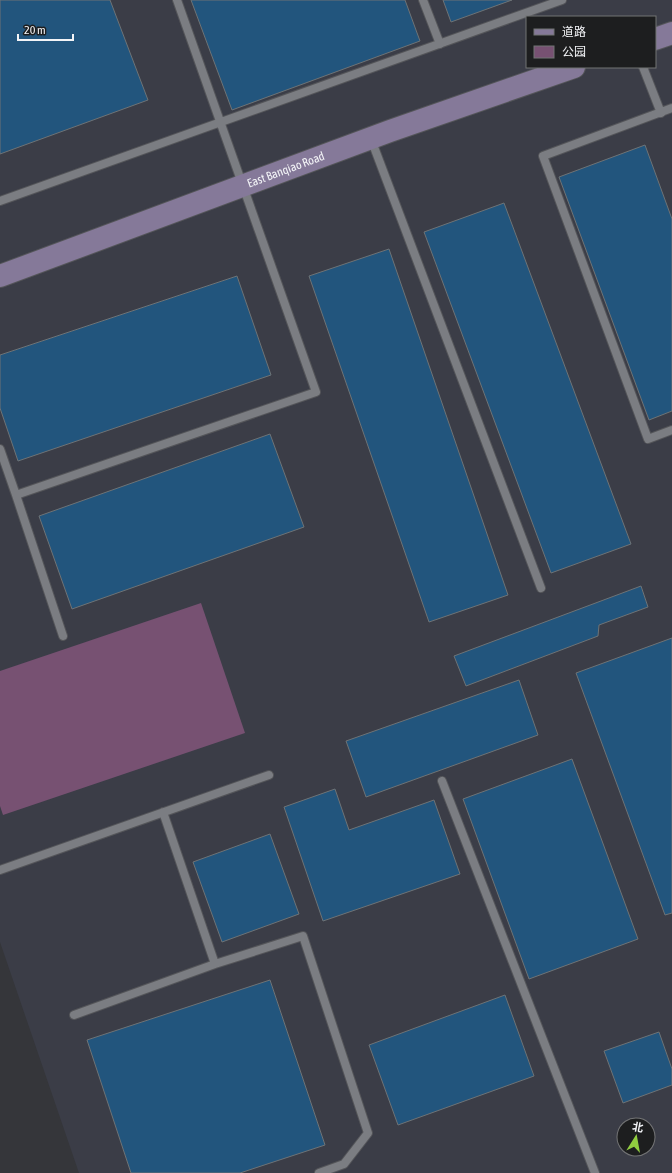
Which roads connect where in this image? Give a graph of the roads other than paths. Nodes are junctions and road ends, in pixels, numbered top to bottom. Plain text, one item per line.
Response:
1 (177, 0) edge
2 (423, 0) edge
3 (562, 0) edge
4 (672, 33) edge
5 (656, 39) edge
6 (440, 44) junction
7 (571, 68) edge
8 (643, 68) edge
9 (672, 108) edge
10 (661, 112) junction
11 (221, 122) junction
12 (371, 138) junction
13 (243, 185) junction
14 (0, 201) edge
15 (0, 276) edge
16 (672, 430) edge
17 (0, 448) edge
18 (16, 495) junction
19 (541, 588) dead end
20 (63, 636) dead end
21 (269, 775) dead end
22 (442, 781) dead end
23 (163, 812) junction
24 (0, 870) edge
25 (215, 964) junction
26 (74, 1015) dead end
27 (319, 1173) edge
28 (595, 1173) edge

1 - 11 lane
2 - 6 lane
3 - 6 lane
4 - 5 street
6 - 11 lane
7 - 12 street, East Banqiao Road
8 - 10 lane
9 - 10 lane
10 - 16 lane
11 - 13 lane
11 - 14 lane
12 - 13 street, East Banqiao Road
12 - 19 lane
13 - 15 street, East Banqiao Road
13 - 18 lane
17 - 18 lane
18 - 20 lane
21 - 23 lane
22 - 28 lane
23 - 24 lane
23 - 25 lane
25 - 26 lane
25 - 27 lane

